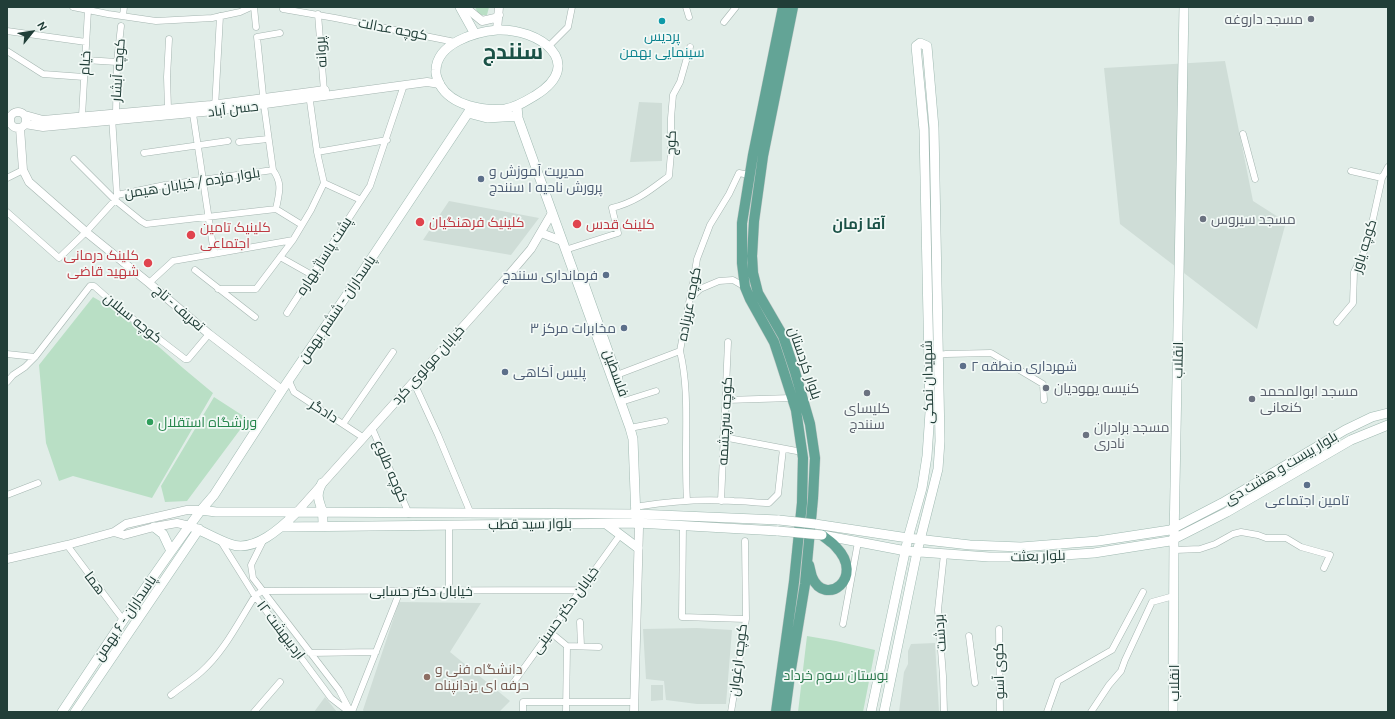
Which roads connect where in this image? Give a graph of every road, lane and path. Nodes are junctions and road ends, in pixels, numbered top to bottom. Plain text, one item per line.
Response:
1 (73, 7) edge
2 (124, 7) edge
3 (252, 7) edge
4 (460, 7) edge
5 (465, 7) edge
6 (572, 7) edge
7 (686, 7) edge
8 (736, 7) edge
9 (783, 7) edge
10 (793, 7) edge
11 (1179, 7) edge
12 (1184, 7) edge
13 (283, 9) dead end
14 (88, 10) junction
15 (499, 11) edge
16 (318, 14) junction
17 (123, 16) junction
18 (220, 16) junction
19 (689, 17) dead end
20 (724, 22) dead end
21 (121, 26) dead end
22 (256, 27) dead end
23 (497, 30) junction
24 (7, 31) edge
25 (280, 33) dead end
26 (475, 34) junction
27 (169, 39) dead end
28 (86, 42) junction
29 (455, 42) junction
30 (548, 46) junction
31 (690, 47) dead end
32 (7, 51) edge
33 (85, 60) junction
34 (117, 62) junction
35 (84, 77) junction
36 (438, 80) junction
37 (404, 85) junction
38 (324, 91) junction
39 (309, 95) junction
40 (263, 101) junction
41 (517, 106) junction
42 (215, 108) junction
43 (168, 109) junction
44 (7, 110) edge
45 (470, 110) junction
46 (20, 113) junction
47 (193, 114) junction
48 (82, 116) junction
49 (113, 116) junction
50 (518, 116) junction
51 (9, 119) edge
52 (23, 126) junction
53 (934, 128) junction
54 (924, 130) junction
55 (1243, 134) dead end
56 (268, 139) junction
57 (386, 140) junction
58 (228, 141) dead end
59 (239, 142) dead end
60 (198, 145) junction
61 (317, 152) junction
62 (144, 153) dead end
63 (74, 159) dead end
64 (1388, 167) edge
65 (23, 170) junction
66 (273, 170) junction
67 (1351, 171) dead end
68 (749, 175) junction
69 (7, 178) edge
70 (1382, 178) junction
71 (1255, 179) dead end
72 (203, 180) junction
73 (324, 183) junction
74 (116, 197) junction
75 (361, 200) junction
76 (276, 209) junction
77 (7, 212) edge
78 (552, 213) junction
79 (208, 218) junction
80 (302, 224) junction
81 (86, 232) junction
82 (541, 233) junction
83 (293, 240) junction
84 (562, 241) junction
85 (568, 249) junction
86 (214, 253) junction
87 (280, 257) junction
88 (194, 270) dead end
89 (312, 275) junction
90 (149, 283) junction
91 (745, 287) junction
92 (218, 289) junction
93 (690, 299) junction
94 (287, 313) dead end
95 (254, 317) dead end
96 (1337, 322) dead end
97 (209, 334) junction
98 (728, 342) dead end
99 (680, 351) junction
100 (393, 352) dead end
101 (7, 354) edge
102 (939, 355) junction
103 (35, 357) junction
104 (928, 357) junction
105 (614, 376) junction
106 (289, 381) junction
107 (7, 382) edge
108 (414, 383) junction
109 (282, 390) junction
110 (656, 391) dead end
111 (792, 398) junction
112 (726, 400) junction
113 (1044, 400) dead end
114 (624, 401) junction
115 (1388, 413) edge
116 (665, 421) dead end
117 (344, 424) junction
118 (1388, 425) edge
119 (633, 427) junction
120 (372, 428) junction
121 (723, 437) junction
122 (364, 438) junction
123 (783, 450) junction
124 (802, 452) junction
125 (1296, 459) junction
126 (1301, 468) junction
127 (38, 483) dead end
128 (322, 483) junction
129 (7, 495) edge
130 (687, 501) junction
131 (720, 501) junction
132 (201, 510) junction
133 (297, 512) junction
134 (323, 512) junction
135 (410, 514) junction
136 (471, 514) junction
137 (639, 518) junction
138 (606, 524) junction
139 (449, 525) junction
140 (683, 525) junction
141 (190, 526) junction
142 (323, 526) junction
143 (154, 527) junction
144 (282, 527) junction
145 (800, 527) junction
146 (812, 527) junction
147 (1172, 528) junction
148 (199, 529) junction
149 (114, 532) junction
150 (620, 535) junction
151 (822, 535) junction
152 (265, 538) junction
153 (908, 538) junction
154 (220, 540) junction
155 (920, 540) junction
156 (1172, 540) junction
157 (745, 541) dead end
158 (858, 542) junction
159 (67, 545) junction
160 (638, 548) junction
161 (1175, 550) junction
162 (171, 551) junction
163 (906, 551) junction
164 (917, 552) junction
165 (944, 554) junction
166 (7, 559) edge
167 (807, 560) junction
168 (1324, 568) dead end
169 (580, 590) junction
170 (262, 591) junction
171 (400, 591) junction
172 (449, 591) junction
173 (1143, 592) dead end
174 (255, 596) junction
175 (1172, 597) junction
176 (746, 619) junction
177 (124, 621) junction
178 (580, 622) dead end
179 (843, 624) dead end
180 (999, 629) dead end
181 (550, 632) junction
182 (969, 636) dead end
183 (566, 646) junction
184 (581, 646) junction
185 (599, 647) dead end
186 (310, 652) junction
187 (376, 652) junction
188 (884, 655) junction
189 (895, 657) junction
190 (280, 682) dead end
191 (976, 683) dead end
192 (511, 686) dead end
193 (171, 695) dead end
194 (566, 702) junction
195 (634, 702) junction
196 (62, 712) edge
197 (75, 712) edge
198 (254, 712) edge
199 (351, 712) edge
200 (523, 712) edge
201 (566, 712) edge
202 (634, 712) edge
203 (731, 712) edge
204 (776, 712) edge
205 (785, 712) edge
206 (871, 712) edge
207 (884, 712) edge
208 (944, 712) edge
209 (1000, 712) edge
210 (1047, 712) edge
211 (1091, 712) edge
212 (1167, 712) edge
213 (1174, 712) edge

1 - 14 street
2 - 17 street
3 - 18 street
3 - 22 street
4 - 26 main road
5 - 15 street
6 - 30 street
7 - 19 street
8 - 20 street
9 - 68 main road, بلوار کردستان
10 - 146 main road, بلوار کردستان
11 - 147 main road, انقلاب
12 - 147 main road, انقلاب
13 - 16 street, کوچه عدالت
14 - 17 street
14 - 28 street, خیام
15 - 23 street
16 - 29 street, کوچه عدالت
16 - 38 street, پروانه
17 - 18 street
18 - 42 street
21 - 34 street, کوچه آبشار
23 - 26 main road
23 - 30 main road
24 - 28 street
25 - 40 street
26 - 29 main road
27 - 43 street
28 - 33 street, خیام
29 - 36 main road
30 - 41 main road
31 - 85 street, کوچ
32 - 35 street
33 - 34 street
33 - 35 street, خیام
34 - 49 street, کوچه آبشار
35 - 48 street, خیام
36 - 37 street, حسن آباد
36 - 38 street, حسن آباد
36 - 45 main road
37 - 39 street, حسن آباد
37 - 57 street, پشت پاساژ بهاره
38 - 39 street, حسن آباد
39 - 40 street, حسن آباد
39 - 61 street
40 - 42 street, حسن آباد
40 - 56 street
41 - 45 main road
41 - 50 main road, فلسطین
42 - 43 street, حسن آباد
42 - 47 street, حسن آباد
43 - 49 street, حسن آباد
44 - 46 street, حسن آباد
45 - 50 main road
45 - 106 main road, پاسداران - ششم بهمن
46 - 48 street, حسن آباد
46 - 51 street
46 - 52 street
47 - 49 street, حسن آباد
47 - 60 street
48 - 49 street, حسن آباد
49 - 52 street, حسن آباد
49 - 74 street, کوچه آبشار
50 - 78 main road, فلسطین
51 - 52 street
52 - 65 street, تعریف - تاج
53 - 54 main road
53 - 54 main road, شهیدان نمکی
53 - 102 main road, شهیدان نمکی
54 - 104 main road, شهیدان نمکی
55 - 71 street
56 - 59 street
56 - 66 street
57 - 61 street
57 - 75 street, پشت پاساژ بهاره
58 - 60 street
60 - 62 street
60 - 72 street
61 - 73 street
63 - 74 street
64 - 70 street, کوچه یاور
65 - 69 street
65 - 81 street, تعریف - تاج
66 - 72 street, بلوار مژده / خیابان هیمن
66 - 76 street
67 - 70 street
68 - 91 main road, بلوار کردستان
68 - 93 street, کوچه عربزاده
70 - 96 street, کوچه یاور
72 - 74 street, بلوار مژده / خیابان هیمن
72 - 79 street
73 - 75 street
73 - 80 street
74 - 79 street
74 - 81 street
75 - 89 street, پشت پاساژ بهاره
76 - 79 street
76 - 80 street
77 - 81 street
78 - 82 street, خیابان مولوی کرد
78 - 84 main road, فلسطین
79 - 86 street
80 - 83 street
81 - 90 street, تعریف - تاج
82 - 84 street
82 - 108 street, خیابان مولوی کرد
83 - 86 street
83 - 87 street
84 - 85 main road, فلسطین
85 - 105 main road, فلسطین
86 - 90 street
87 - 89 street
87 - 92 street
88 - 92 street
89 - 94 street, پشت پاساژ بهاره
90 - 97 street, تعریف - تاج
91 - 93 street
91 - 111 main road, بلوار کردستان
92 - 95 street
93 - 99 street, کوچه عربزاده
97 - 103 street, کوچه سبلان
97 - 109 street, تعریف - تاج
98 - 112 street, کوچه سرچشمه
99 - 105 street
99 - 130 street, کوچه عربزاده
100 - 117 street
101 - 103 street
102 - 104 main road
102 - 113 street
102 - 155 main road, شهیدان نمکی
103 - 107 street
104 - 153 main road, شهیدان نمکی
105 - 114 main road, فلسطین
106 - 109 main road, پاسداران - ششم بهمن
106 - 117 street, دادگر
108 - 120 street, خیابان مولوی کرد
108 - 136 street
109 - 132 main road, پاسداران - ششم بهمن
110 - 114 street
111 - 112 street
111 - 124 main road, بلوار کردستان
112 - 121 street, کوچه سرچشمه
114 - 119 main road, فلسطین
115 - 125 main road, بلوار بیست و هشت دی
116 - 119 street
117 - 122 street, دادگر
118 - 126 main road, بلوار بیست و هشت دی
119 - 137 main road, فلسطین
120 - 122 street, خیابان مولوی کرد
120 - 135 street, کوچه طلوع
121 - 123 street
121 - 131 street, کوچه سرچشمه
122 - 128 street, خیابان مولوی کرد
123 - 124 street
123 - 131 street
124 - 145 main road, بلوار کردستان
125 - 126 main road
125 - 147 main road, بلوار بیست و هشت دی
126 - 156 main road, بلوار بیست و هشت دی
127 - 129 street
128 - 133 street, خیابان مولوی کرد
128 - 134 main road
130 - 131 street
130 - 137 street
132 - 133 main road, بلوار سید قطب
132 - 141 main road, پاسداران - ششم بهمن
132 - 149 street
133 - 134 main road, بلوار سید قطب
133 - 144 main road
134 - 135 main road, بلوار سید قطب
134 - 142 main road
135 - 136 main road, بلوار سید قطب
136 - 137 main road, بلوار سید قطب
137 - 138 main road, بلوار سید قطب
137 - 140 main road, بلوار سید قطب
137 - 146 main road, بلوار سید قطب, bridge
137 - 160 street, فلسطین
138 - 139 main road, بلوار سید قطب
138 - 150 main road
139 - 142 main road, بلوار سید قطب
139 - 172 street
140 - 151 main road, بلوار سید قطب, bridge
140 - 176 street, کوچه ارغوان
141 - 143 street
141 - 148 main road
141 - 162 main road, پاسداران - ۶ بهمن
142 - 144 main road, بلوار سید قطب
143 - 149 street
143 - 162 main road
144 - 152 main road
145 - 146 main road
145 - 204 main road, بلوار کردستان
146 - 153 main road
146 - 167 main road, بلوار کردستان
147 - 155 main road, بلوار بعثت
147 - 156 main road, انقلاب
148 - 154 main road
148 - 197 main road, پاسداران - ۶ بهمن
149 - 159 street
150 - 160 main road
150 - 169 street, خیابان دکتر حسینی
151 - 158 main road
151 - 167 main road
152 - 154 main road
152 - 170 street, ۱۲ اردیبهشت
153 - 155 main road, بلوار بعثت
153 - 163 main road, شهیدان نمکی
154 - 174 street, ۱۲ اردیبهشت
155 - 164 main road, شهیدان نمکی
156 - 161 main road, انقلاب
156 - 165 main road, بلوار بعثت
156 - 175 main road, انقلاب
157 - 176 street
158 - 163 main road
158 - 179 street
159 - 166 street
159 - 177 street, هما
160 - 195 street, فلسطین
161 - 168 street
161 - 175 main road, انقلاب
162 - 177 main road, پاسداران - ۶ بهمن
163 - 164 main road, بلوار بعثت
163 - 188 main road, شهیدان نمکی
164 - 165 main road, بلوار بعثت
164 - 189 main road, شهیدان نمکی
165 - 208 street, بردشت
167 - 205 main road, بلوار کردستان
169 - 172 street, خیابان دکتر حسابی
169 - 181 street, خیابان دکتر حسینی
170 - 171 street, خیابان دکتر حسابی
170 - 174 street
170 - 186 street, ۱۲ اردیبهشت
171 - 172 street, خیابان دکتر حسابی
171 - 187 street
173 - 210 street
174 - 193 street
174 - 199 street, ۱۲ اردیبهشت
175 - 211 street
175 - 212 main road, انقلاب
175 - 213 main road, انقلاب
176 - 203 street, کوچه ارغوان
177 - 196 main road, پاسداران - ۶ بهمن
178 - 184 street
180 - 209 street, کوی آسو
181 - 183 street
181 - 192 street, خیابان دکتر حسینی
182 - 191 street
183 - 184 street
183 - 194 street
184 - 185 street
186 - 187 street
186 - 199 street, ۱۲ اردیبهشت
187 - 199 street
188 - 189 main road
188 - 206 main road, شهیدان نمکی
189 - 207 main road, شهیدان نمکی
190 - 198 street
194 - 195 street
194 - 200 street
194 - 201 street
195 - 202 street, فلسطین

